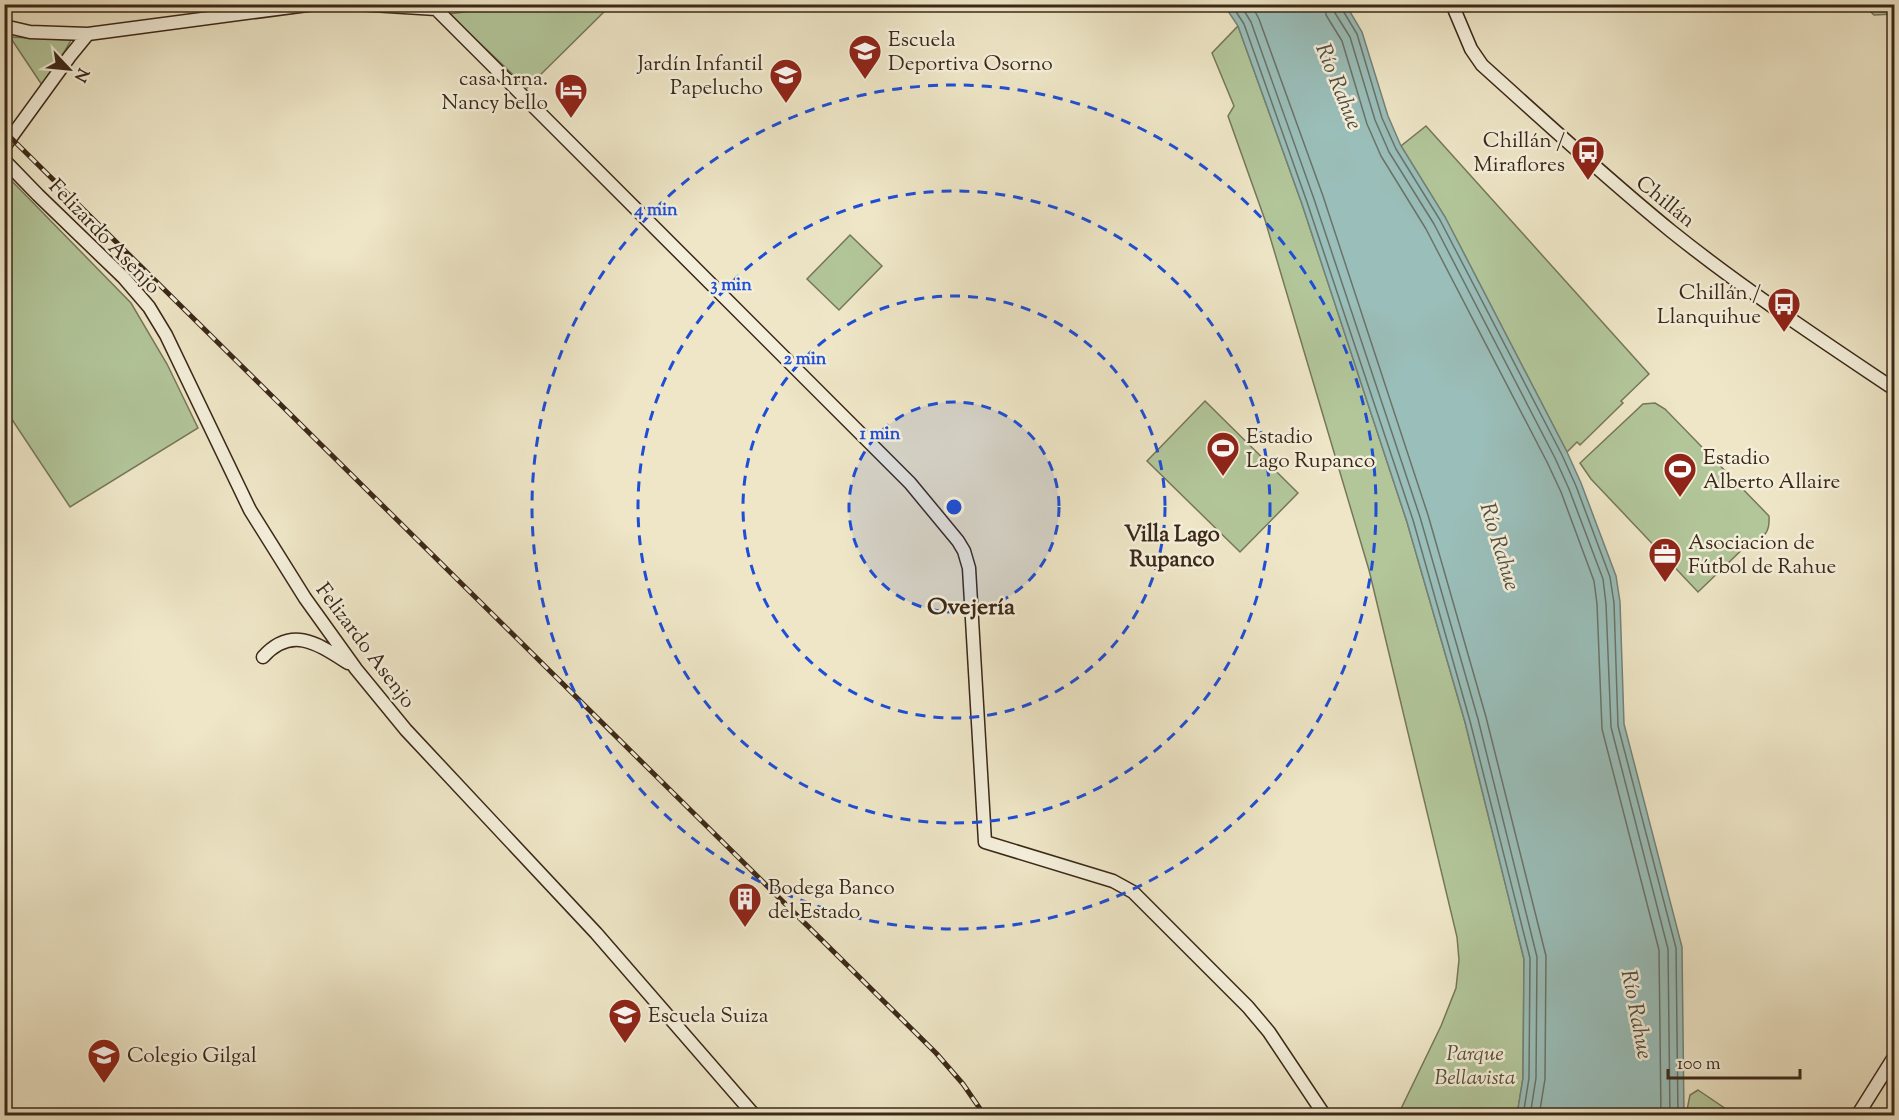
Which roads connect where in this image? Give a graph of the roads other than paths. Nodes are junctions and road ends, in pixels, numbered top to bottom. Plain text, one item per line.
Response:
1 (315, 4) edge
2 (356, 4) edge
3 (1452, 4) edge
4 (4, 26) edge
5 (88, 34) junction
6 (4, 147) edge
7 (4, 160) edge
8 (1894, 389) edge
9 (263, 657) dead end
10 (356, 669) junction
11 (1894, 1057) edge
12 (755, 1116) edge
13 (1325, 1116) edge
14 (1857, 1116) edge

1 - 5 street
2 - 13 street
3 - 8 street, Chillán
4 - 5 street
5 - 6 street
7 - 10 street, Felizardo Asenjo
9 - 10 street
10 - 12 street, Felizardo Asenjo
11 - 14 street

